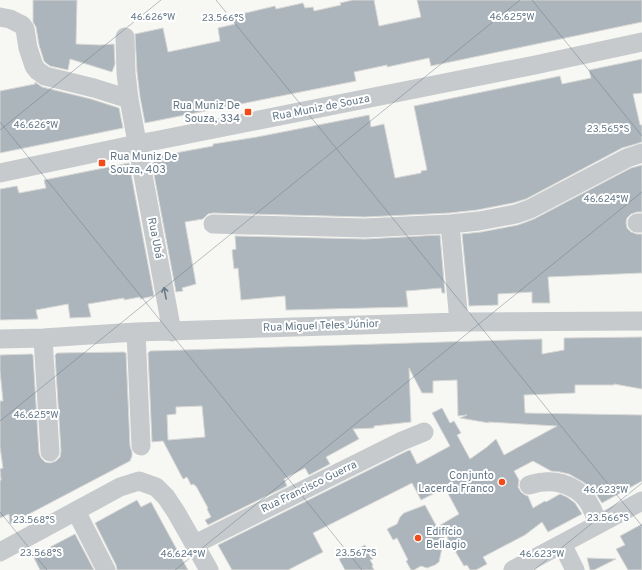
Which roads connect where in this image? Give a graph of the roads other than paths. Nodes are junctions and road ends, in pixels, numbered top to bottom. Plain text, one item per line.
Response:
1 (0, 17) edge
2 (126, 37) dead end
3 (642, 42) edge
4 (129, 99) junction
5 (137, 144) junction
6 (642, 153) edge
7 (0, 173) edge
8 (212, 224) dead end
9 (450, 224) junction
10 (642, 321) edge
11 (459, 322) junction
12 (136, 332) junction
13 (172, 332) junction
14 (44, 338) junction
15 (0, 339) edge
16 (424, 432) dead end
17 (141, 446) dead end
18 (50, 452) dead end
19 (529, 484) dead end
20 (642, 501) edge
21 (76, 511) junction
22 (598, 524) junction
23 (195, 544) junction
24 (562, 544) junction
25 (0, 552) edge
26 (106, 570) edge
27 (209, 570) edge
28 (513, 570) edge
29 (575, 570) edge

1 - 4 street
2 - 4 street, Rua Ubá
3 - 5 street, Rua Muniz de Souza
4 - 5 street, Rua Ubá
5 - 7 street, Rua Muniz de Souza
13 -> 5 street, Rua Ubá
6 - 9 street
8 - 9 street
9 - 11 street
10 - 11 street, Rua Miguel Teles Júnior
11 - 13 street, Rua Miguel Teles Júnior
12 - 13 street, Rua Miguel Teles Júnior
12 - 14 street, Rua Miguel Teles Júnior
12 - 17 street
14 - 15 street, Rua Miguel Teles Júnior
14 - 18 street
16 - 23 street, Rua Francisco Guerra
19 - 22 street
20 - 22 street
21 - 23 street
21 - 25 street
21 - 26 street
22 - 24 street
23 - 27 street
24 - 28 street
24 - 29 street

